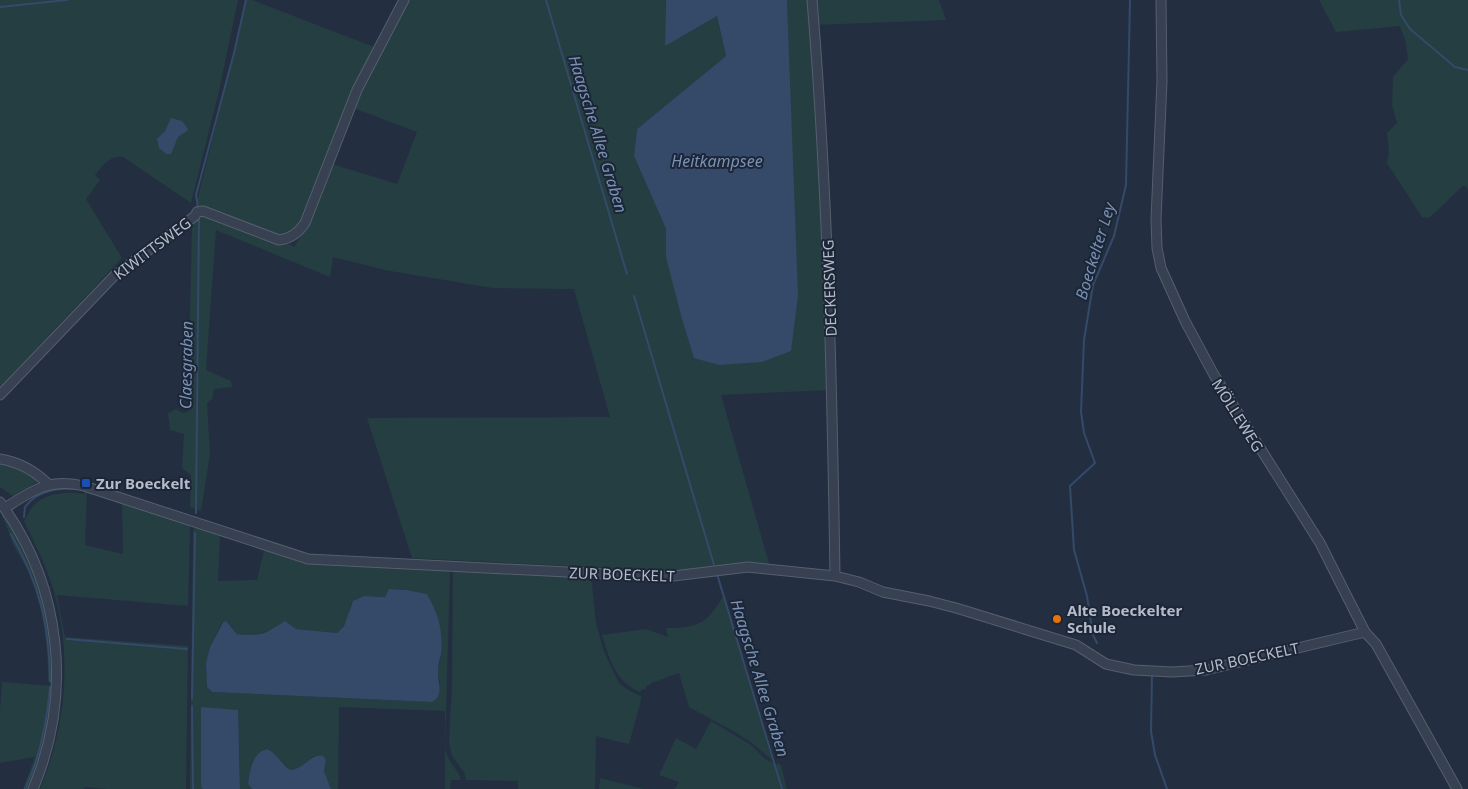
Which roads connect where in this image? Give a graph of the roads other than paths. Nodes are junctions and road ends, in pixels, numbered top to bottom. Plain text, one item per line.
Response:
1 (404, 0) edge
2 (812, 0) edge
3 (1161, 0) edge
4 (0, 395) edge
5 (0, 458) edge
6 (48, 484) junction
7 (2, 505) edge
8 (835, 576) junction
9 (1365, 632) junction
10 (33, 789) edge
11 (1457, 789) edge

1 - 4 street, KIWITTSWEG
2 - 8 street, DECKERSWEG
3 - 9 street, MÖLLEWEG
5 - 6 street
6 - 7 street, ZUR BOECKELT
6 - 8 street, ZUR BOECKELT
7 - 10 street
8 - 9 street, ZUR BOECKELT
9 - 11 street, MÖLLEWEG

